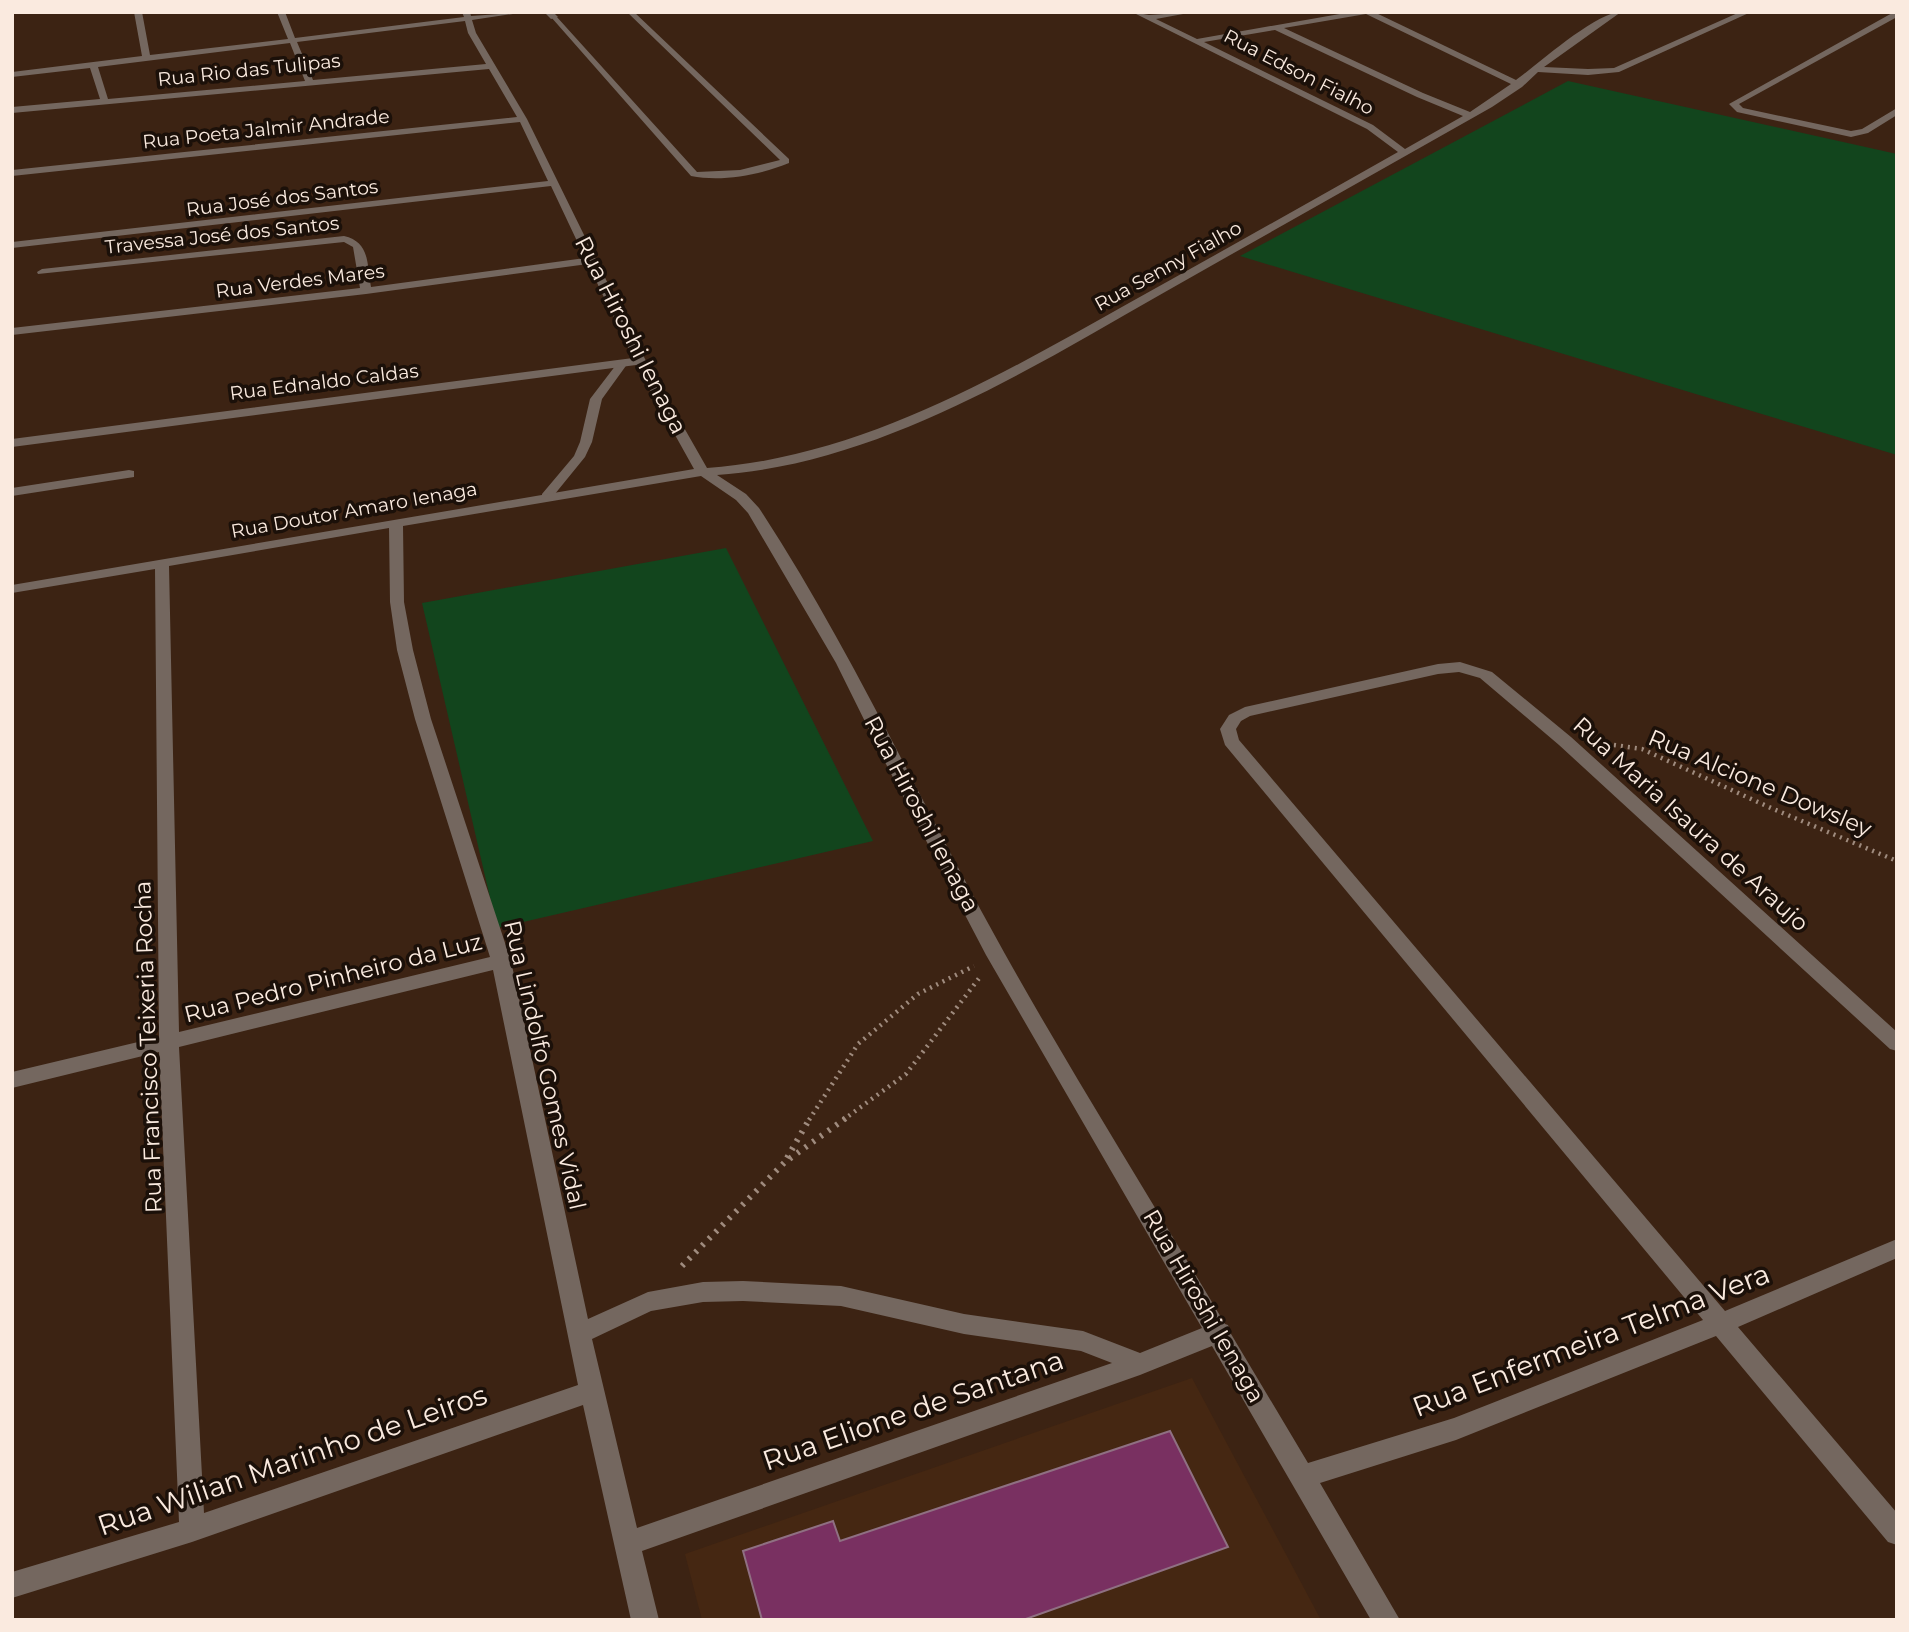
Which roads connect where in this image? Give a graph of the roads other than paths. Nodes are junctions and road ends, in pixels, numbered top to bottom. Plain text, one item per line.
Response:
1 (138, 12) edge
2 (281, 12) edge
3 (522, 12) edge
4 (630, 12) edge
5 (1136, 12) edge
6 (1190, 12) edge
7 (1366, 12) edge
8 (1617, 12) edge
9 (1747, 12) edge
10 (468, 15) edge
11 (551, 15) edge
12 (1890, 16) edge
13 (1146, 18) junction
14 (1274, 27) junction
15 (292, 41) junction
16 (1197, 41) junction
17 (147, 59) junction
18 (93, 65) junction
19 (490, 66) junction
20 (1537, 69) junction
21 (12, 75) edge
22 (309, 81) junction
23 (1519, 85) junction
24 (105, 102) junction
25 (12, 110) edge
26 (1897, 111) edge
27 (1469, 115) junction
28 (523, 119) junction
29 (1405, 153) junction
30 (12, 173) edge
31 (555, 183) junction
32 (12, 245) edge
33 (591, 260) junction
34 (42, 272) dead end
35 (366, 291) junction
36 (12, 332) edge
37 (640, 361) junction
38 (623, 363) junction
39 (12, 443) edge
40 (702, 471) junction
41 (129, 474) dead end
42 (12, 492) edge
43 (546, 497) junction
44 (396, 523) junction
45 (162, 562) junction
46 (12, 589) edge
47 (501, 961) junction
48 (169, 1044) junction
49 (1897, 1044) edge
50 (12, 1080) edge
51 (1897, 1248) edge
52 (1722, 1323) junction
53 (1220, 1332) junction
54 (579, 1334) junction
55 (1140, 1364) junction
56 (592, 1391) junction
57 (1303, 1476) junction
58 (192, 1530) junction
59 (1897, 1533) edge
60 (627, 1544) junction
61 (12, 1585) edge
62 (645, 1620) edge
63 (1386, 1620) edge

1 - 17 street
2 - 15 street
3 - 10 street
4 - 11 lane
5 - 13 street, Rua Edson Fialho
6 - 13 street
7 - 14 street
7 - 23 street
8 - 20 street, Rua Senny Fialho
9 - 20 street
10 - 15 street
10 - 19 street, Rua Hiroshi Ienaga
12 - 26 street
13 - 16 street, Rua Edson Fialho
14 - 16 street
14 - 27 street
15 - 17 street
15 - 22 street
16 - 29 street, Rua Edson Fialho
17 - 18 street
18 - 21 street
18 - 24 street
19 - 22 street, Rua Rio das Tulipas
19 - 28 street, Rua Hiroshi Ienaga
20 - 23 street, Rua Senny Fialho
22 - 24 street, Rua Rio das Tulipas
23 - 27 street, Rua Senny Fialho
24 - 25 street, Rua Rio das Tulipas
27 - 29 street, Rua Senny Fialho
28 - 30 street, Rua Poeta Jalmir Andrade
28 - 31 street, Rua Hiroshi Ienaga
29 - 40 street, Rua Senny Fialho
31 - 32 street, Rua José dos Santos
31 - 33 street, Rua Hiroshi Ienaga
33 - 35 street, Rua Verdes Mares
33 - 37 street, Rua Hiroshi Ienaga
34 - 35 street, Travessa José dos Santos
35 - 36 street, Rua Verdes Mares
37 - 38 street, Rua Ednaldo Caldas
37 - 40 street, Rua Hiroshi Ienaga
38 - 39 street, Rua Ednaldo Caldas
38 - 43 lane
40 - 43 street, Rua Doutor Amaro Ienaga
40 - 53 street, Rua Hiroshi Ienaga
41 - 42 street
43 - 44 street, Rua Doutor Amaro Ienaga
44 - 45 street, Rua Doutor Amaro Ienaga
44 - 47 street, Rua Lindolfo Gomes Vidal
45 - 46 street, Rua Doutor Amaro Ienaga
45 - 48 street, Rua Francisco Teixeria Rocha
47 - 48 street, Rua Pedro Pinheiro da Luz
47 - 54 street, Rua Lindolfo Gomes Vidal
48 - 50 street, Rua Pedro Pinheiro da Luz
48 - 58 street, Rua Francisco Teixeria Rocha
49 - 52 street, Rua Maria Isaura de Araujo
51 - 52 street, Rua Enfermeira Telma Vera
52 - 57 street, Rua Enfermeira Telma Vera
52 - 59 street
53 - 55 street, Rua Elione de Santana
53 - 57 street, Rua Hiroshi Ienaga
54 - 55 street
54 - 56 street, Rua Lindolfo Gomes Vidal
55 - 60 street, Rua Elione de Santana
56 - 58 street, Rua Wilian Marinho de Leiros
56 - 60 street, Rua Lindolfo Gomes Vidal
57 - 63 street, Rua Hiroshi Ienaga
58 - 61 street, Rua Wilian Marinho de Leiros
60 - 62 street, Rua Lindolfo Gomes Vidal

